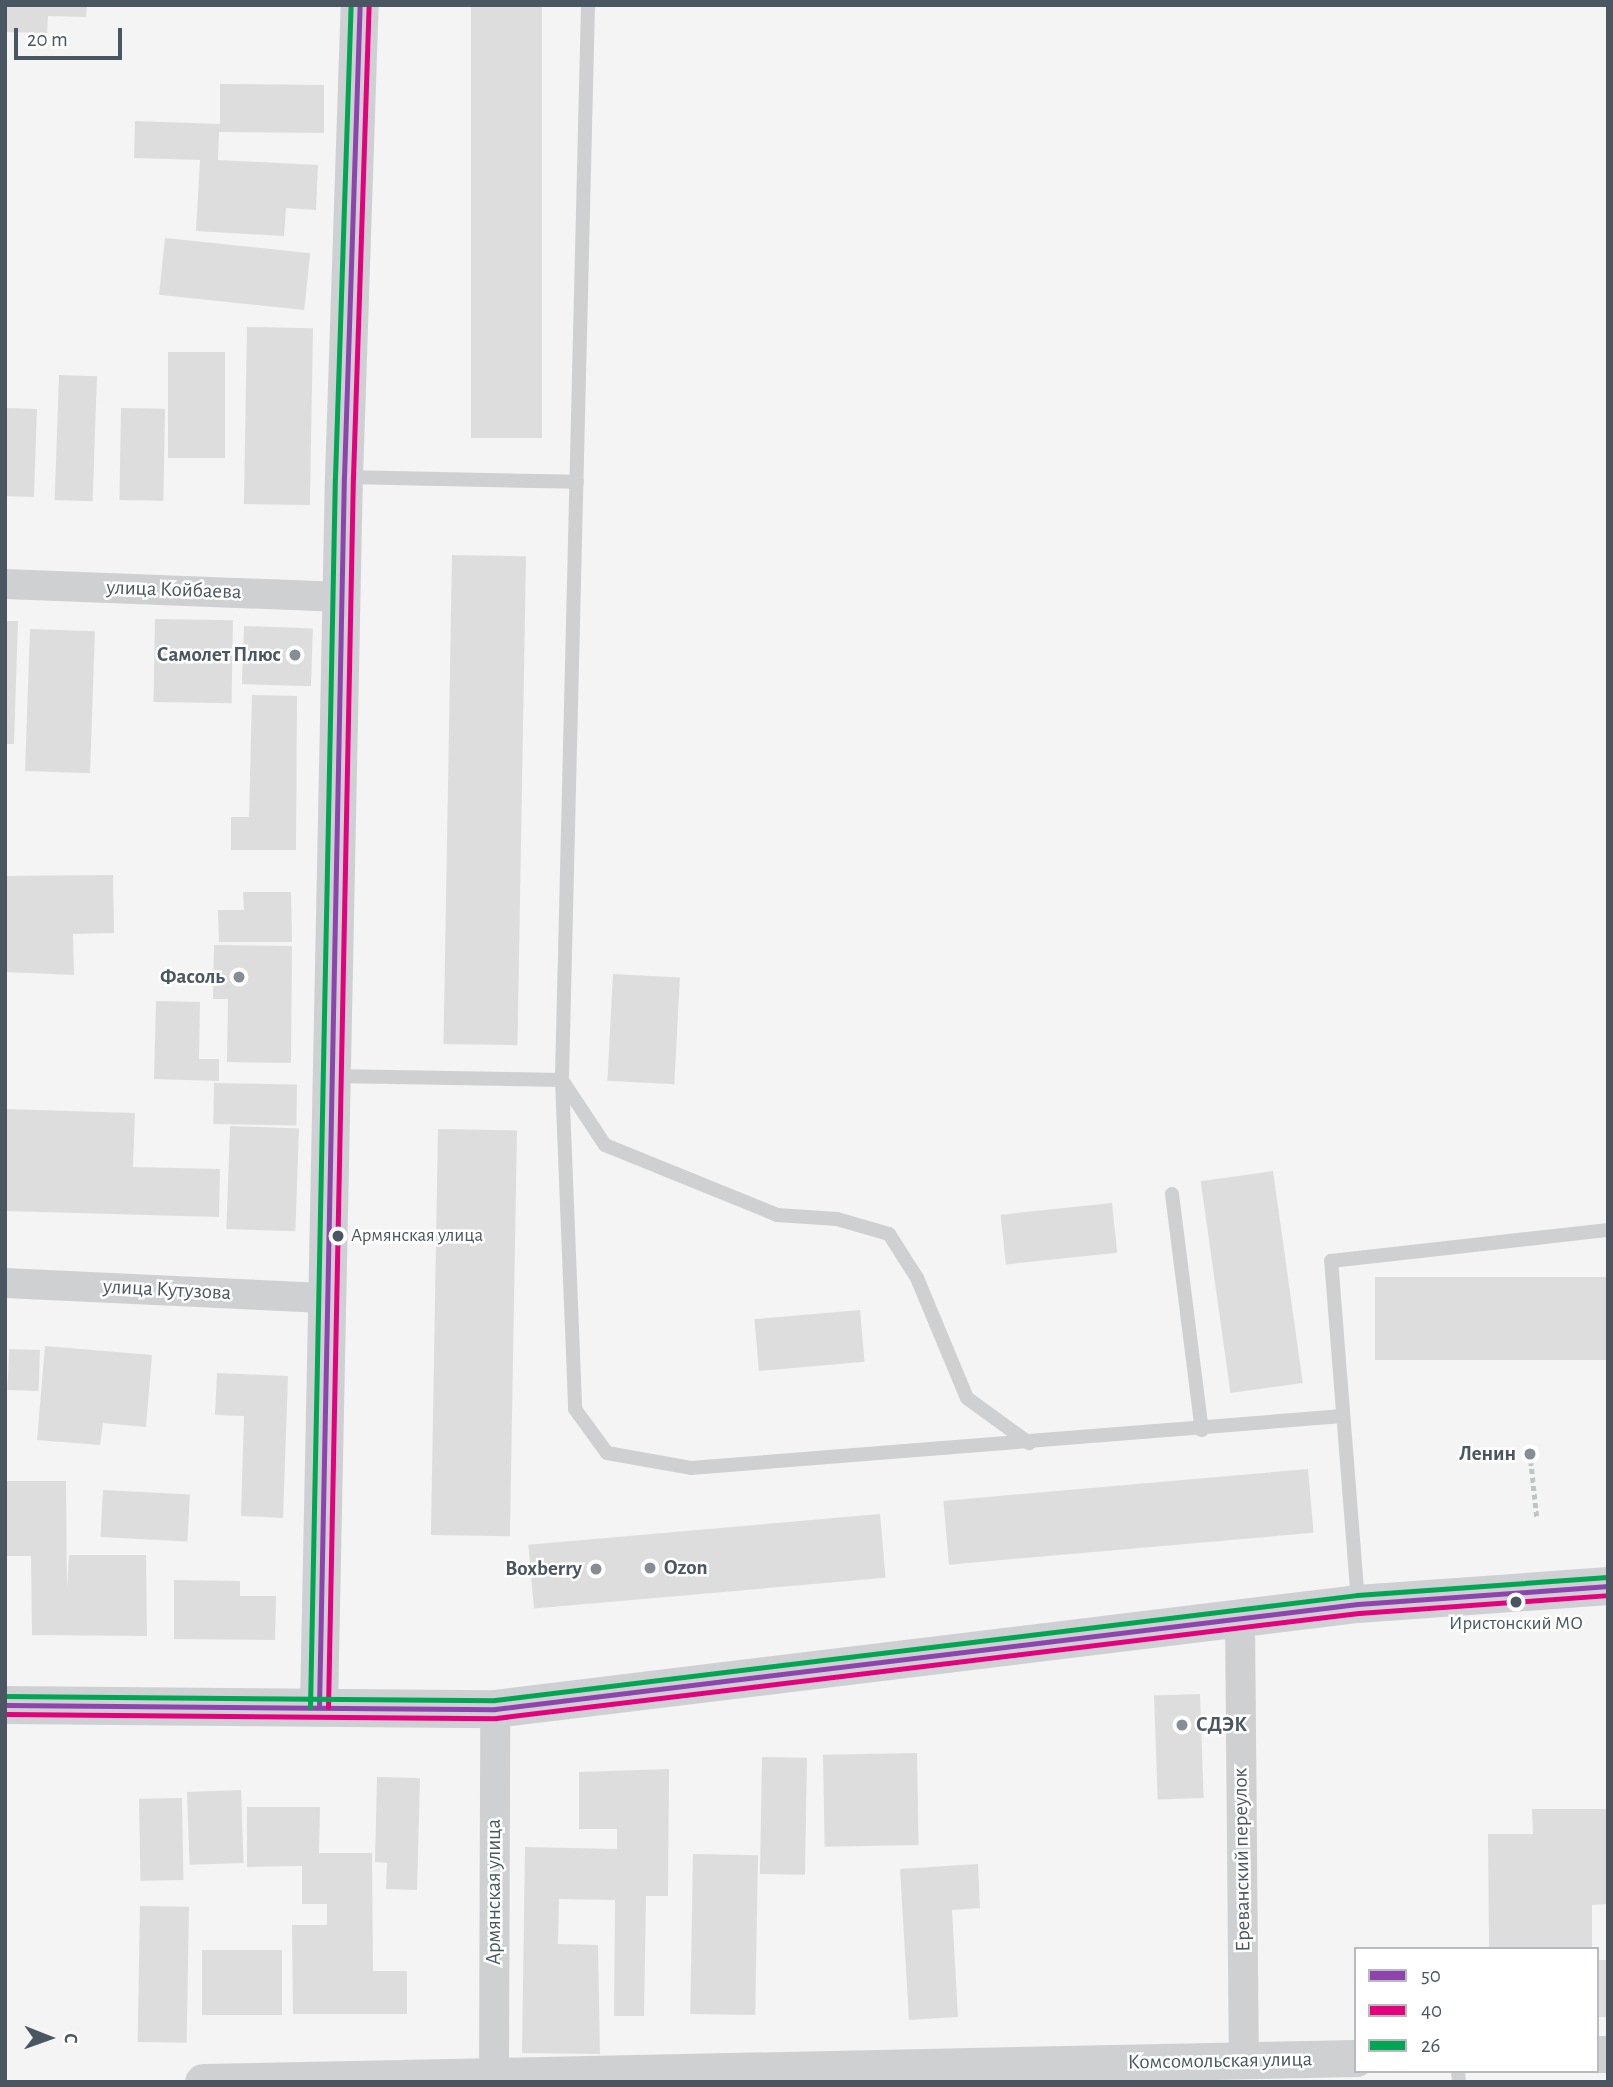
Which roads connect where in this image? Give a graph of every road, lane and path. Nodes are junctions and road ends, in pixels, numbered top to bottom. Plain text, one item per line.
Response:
1 (360, 5) edge
2 (589, 5) edge
3 (344, 477) junction
4 (577, 482) junction
5 (5, 584) edge
6 (342, 597) junction
7 (332, 1076) junction
8 (562, 1080) junction
9 (1172, 1194) dead end
10 (1608, 1230) edge
11 (5, 1283) edge
12 (329, 1298) junction
13 (1343, 1416) junction
14 (1202, 1430) junction
15 (1029, 1443) junction
16 (1530, 1451) dead end
17 (1537, 1517) dead end
18 (1608, 1586) edge
19 (1358, 1604) junction
20 (1240, 1618) junction
21 (5, 1705) edge
22 (319, 1707) junction
23 (495, 1709) junction
24 (1354, 2058) edge
25 (1244, 2060) junction
26 (494, 2076) junction
27 (203, 2082) edge

1 - 3 main road
2 - 4 lane
3 - 4 lane
3 - 6 main road
4 - 8 lane
5 - 6 street, улица Койбаева
6 - 7 main road
7 - 8 lane
7 - 12 main road
8 - 15 lane
8 - 15 lane
9 - 14 lane
10 - 13 lane
11 - 12 street, улица Кутузова
12 - 22 main road
13 - 14 lane
13 - 19 lane
14 - 15 lane
16 - 17 path
18 - 19 main road
19 - 20 main road
20 - 23 main road
20 - 25 street, Ереванский переулок
21 - 22 main road
22 - 23 main road
23 - 26 street, Армянская улица
24 - 25 street, Комсомольская улица
25 - 26 street, Комсомольская улица
26 - 27 street, Комсомольская улица

